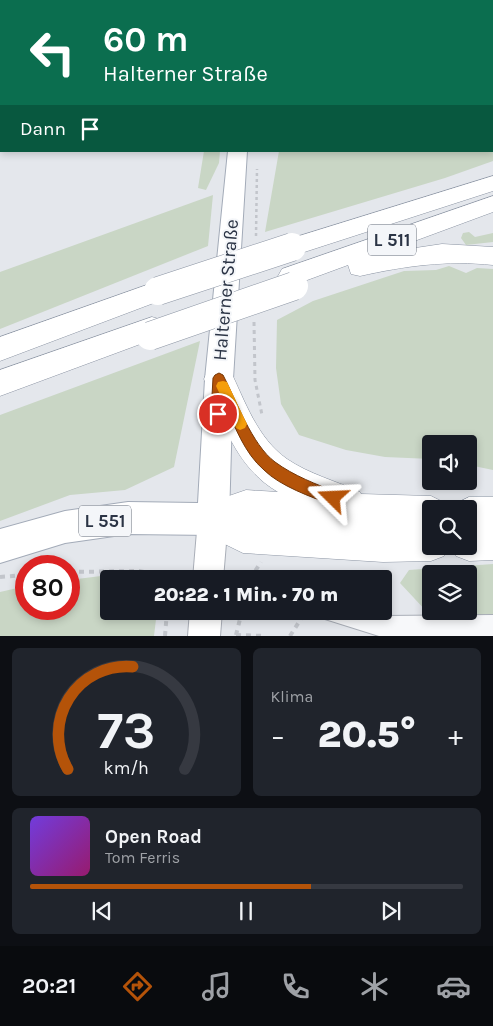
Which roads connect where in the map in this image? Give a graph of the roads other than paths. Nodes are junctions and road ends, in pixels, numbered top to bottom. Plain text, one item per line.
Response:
1 (238, 152) edge
2 (493, 183) edge
3 (493, 204) edge
4 (493, 256) edge
5 (293, 281) junction
6 (0, 349) edge
7 (219, 378) junction
8 (0, 383) edge
9 (370, 512) junction
10 (422, 514) edge
11 (477, 514) edge
12 (493, 515) edge
13 (213, 519) junction
14 (493, 542) edge
15 (422, 543) edge
16 (477, 543) edge
17 (0, 546) edge
18 (209, 570) edge
19 (205, 620) edge
20 (362, 620) edge
21 (493, 626) edge
22 (204, 636) edge

1 - 7 main road, Halterner Straße
2 - 6 highway, L 511, bridge
3 - 5 highway, L 511
4 - 5 highway, L 511
5 - 8 highway, bridge
7 - 9 highway
7 - 13 main road, Halterner Straße
9 - 10 highway
9 - 13 highway
11 - 12 highway
13 - 15 highway
13 - 17 main road, L 551
13 - 18 main road, Halterner Straße
14 - 16 highway
19 - 22 main road
20 - 21 street

